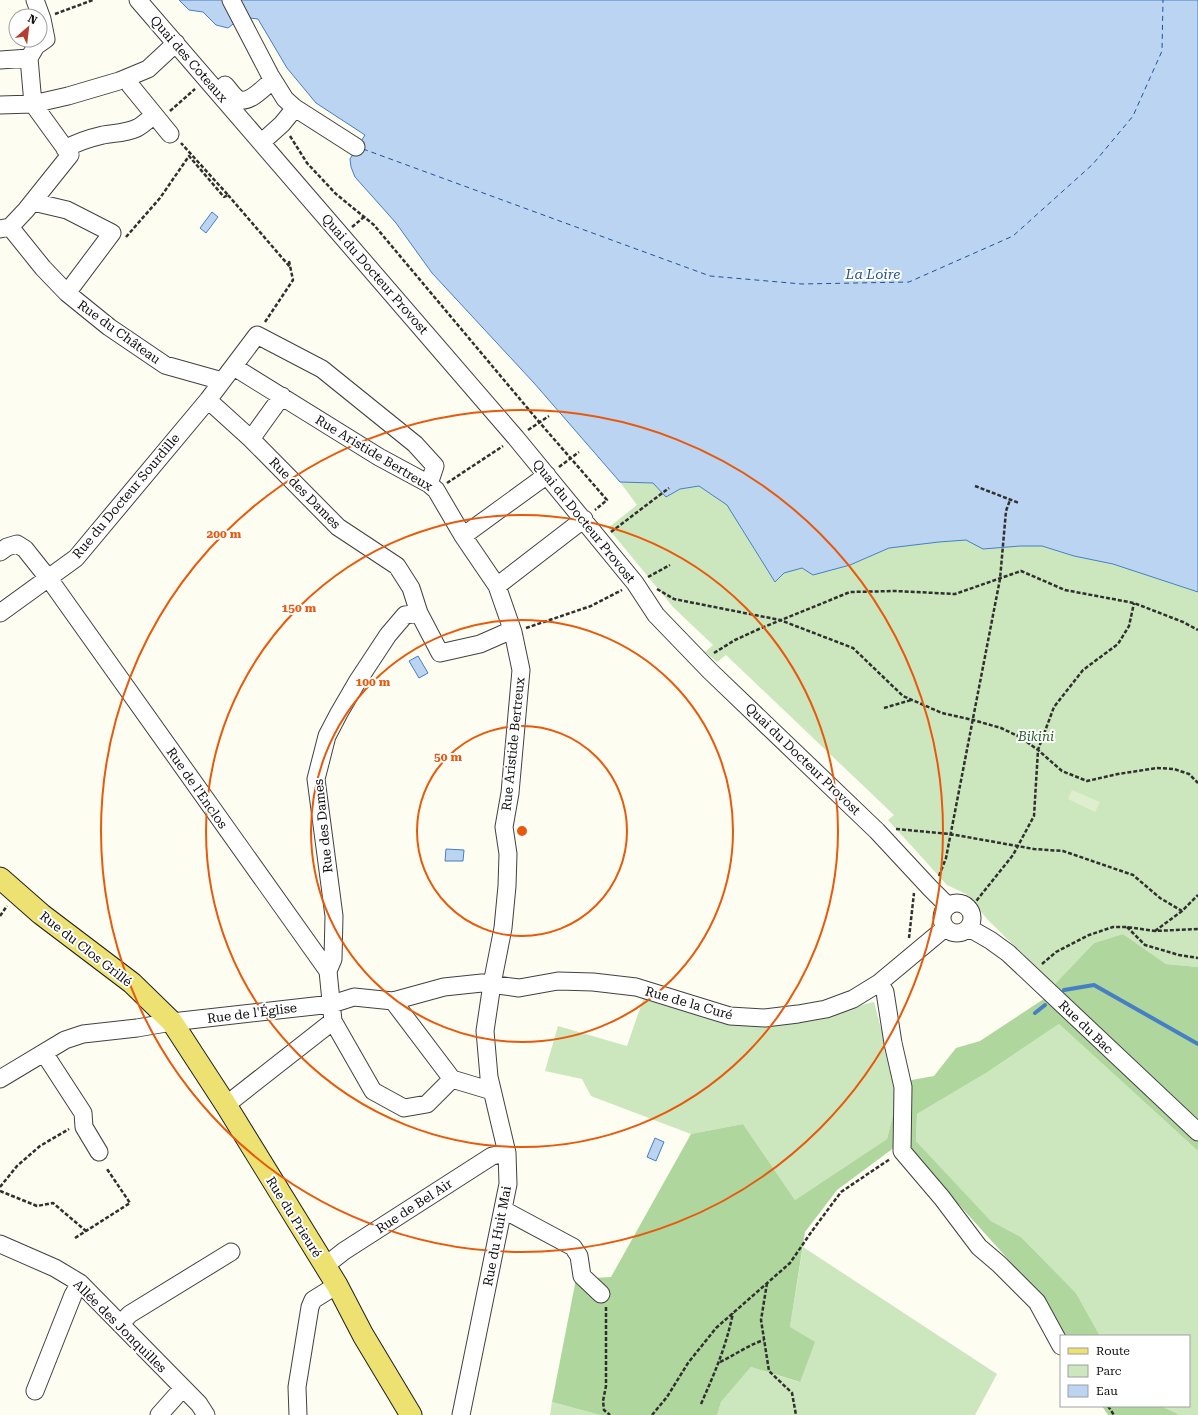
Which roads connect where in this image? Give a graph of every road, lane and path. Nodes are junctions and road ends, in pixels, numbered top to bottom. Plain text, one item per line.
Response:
1 (93, 0) edge
2 (138, 0) edge
3 (151, 0) edge
4 (231, 0) edge
5 (48, 17) edge
6 (176, 44) junction
7 (36, 48) edge
8 (32, 52) junction
9 (0, 60) edge
10 (126, 78) junction
11 (273, 80) junction
12 (33, 104) junction
13 (0, 105) edge
14 (295, 108) junction
15 (154, 115) junction
16 (240, 118) joint
17 (282, 124) junction
18 (170, 134) joint
19 (262, 142) junction
20 (356, 147) dead end
21 (68, 152) junction
22 (228, 195) junction
23 (33, 202) junction
24 (5, 228) edge
25 (112, 233) junction
26 (289, 261) dead end
27 (290, 267) junction
28 (67, 293) junction
29 (257, 335) junction
30 (234, 367) junction
31 (222, 381) junction
32 (282, 396) junction
33 (208, 400) junction
34 (549, 416) dead end
35 (540, 423) junction
36 (251, 438) junction
37 (516, 438) junction
38 (579, 452) dead end
39 (571, 458) junction
40 (547, 475) junction
41 (975, 486) dead end
42 (432, 487) junction
43 (669, 488) dead end
44 (1010, 500) junction
45 (1019, 503) dead end
46 (587, 516) junction
47 (608, 535) dead end
48 (463, 536) junction
49 (0, 552) edge
50 (670, 566) dead end
51 (48, 577) junction
52 (1000, 579) junction
53 (639, 581) junction
54 (497, 586) junction
55 (1134, 603) junction
56 (0, 613) edge
57 (419, 613) junction
58 (780, 620) junction
59 (1198, 630) edge
60 (513, 632) junction
61 (702, 662) junction
62 (912, 700) junction
63 (884, 708) dead end
64 (973, 720) junction
65 (1038, 750) junction
66 (1198, 783) edge
67 (877, 831) junction
68 (950, 834) junction
69 (1018, 846) junction
70 (916, 873) junction
71 (0, 878) edge
72 (930, 888) junction
73 (1198, 895) edge
74 (948, 906) junction
75 (969, 910) junction
76 (1182, 911) junction
77 (1127, 927) junction
78 (945, 928) junction
79 (969, 928) junction
80 (1198, 929) edge
81 (1154, 931) junction
82 (1198, 958) edge
83 (904, 962) junction
84 (328, 971) junction
85 (1031, 974) junction
86 (879, 983) junction
87 (492, 984) junction
88 (393, 1001) junction
89 (332, 1004) junction
90 (333, 1021) junction
91 (172, 1022) junction
92 (44, 1053) junction
93 (0, 1079) edge
94 (452, 1079) junction
95 (492, 1091) junction
96 (226, 1105) junction
97 (83, 1120) junction
98 (1198, 1132) edge
99 (902, 1151) junction
100 (99, 1152) dead end
101 (507, 1153) junction
102 (107, 1169) dead end
103 (0, 1187) edge
104 (0, 1191) edge
105 (504, 1210) junction
106 (86, 1231) junction
107 (76, 1238) dead end
108 (0, 1244) edge
109 (231, 1252) dead end
110 (324, 1266) junction
111 (767, 1282) junction
112 (80, 1283) junction
113 (337, 1285) junction
114 (601, 1294) joint
115 (733, 1312) junction
116 (120, 1324) junction
117 (764, 1340) junction
118 (1060, 1344) edge
119 (720, 1363) junction
120 (183, 1388) junction
121 (35, 1391) dead end
122 (701, 1404) dead end
123 (159, 1415) edge
124 (206, 1415) edge
125 (298, 1415) edge
126 (411, 1415) edge
127 (461, 1415) edge
128 (610, 1415) edge
129 (652, 1415) edge
130 (796, 1415) edge

1 - 5 path
2 - 6 street, Quai des Coteaux
3 - 11 street
4 - 11 street
6 - 10 street
6 - 16 street, Quai des Coteaux
7 - 8 street
8 - 9 street
8 - 12 street
10 - 12 street
10 - 15 street
11 - 14 street
12 - 13 street
12 - 21 street
14 - 17 street
14 - 20 street
15 - 18 street
15 - 21 street
16 - 19 street, Quai du Docteur Provost
17 - 19 street
17 - 35 path
18 - 22 path
19 - 37 street, Quai du Docteur Provost
21 - 23 street
22 - 25 path
22 - 27 path
23 - 24 street
23 - 25 street
24 - 28 street, Rue du Château
25 - 28 street
26 - 27 path
27 - 29 path
28 - 31 street, Rue du Château
29 - 30 street
29 - 42 street
30 - 31 street
30 - 32 street, Rue Aristide Bertreux
31 - 33 street, Rue du Docteur Sourdille
32 - 36 street
32 - 42 street, Rue Aristide Bertreux
33 - 36 street, Rue des Dames
33 - 51 street, Rue du Docteur Sourdille
34 - 35 path
35 - 37 path
35 - 39 path
36 - 57 street, Rue des Dames
37 - 40 street, Quai du Docteur Provost
37 - 42 path
38 - 39 path
39 - 40 path
39 - 46 path
40 - 46 street, Quai du Docteur Provost
40 - 48 street
41 - 44 path
42 - 48 street, Rue Aristide Bertreux
43 - 47 path
44 - 45 path
44 - 52 path
46 - 53 street, Quai du Docteur Provost
46 - 54 street
48 - 54 street, Rue Aristide Bertreux
49 - 51 street, Rue de l'Enclos
50 - 53 path
51 - 56 street, Rue du Docteur Sourdille
51 - 84 street, Rue de l'Enclos
52 - 55 path
52 - 58 path
52 - 64 path
53 - 58 path
53 - 60 path
53 - 61 street, Quai du Docteur Provost
54 - 60 street, Rue Aristide Bertreux
55 - 59 path
55 - 65 path
57 - 60 street
57 - 84 street, Rue des Dames
58 - 61 path
58 - 62 path
60 - 87 street, Rue Aristide Bertreux
61 - 67 street, Quai du Docteur Provost
62 - 63 path
62 - 64 path
64 - 65 path
64 - 68 path
65 - 66 path
65 - 69 path
67 - 68 path
67 - 70 street, Quai du Docteur Provost
68 - 69 path
68 - 72 path
69 - 75 path
69 - 76 path
70 - 72 street, Quai du Docteur Provost
70 - 83 path
71 - 91 main road, Rue du Clos Grillé
72 - 74 street, Quai du Docteur Provost
73 - 76 path
74 - 75 street
74 - 78 street
75 - 79 street
76 - 81 path
77 - 81 path
77 - 82 path
77 - 85 path
78 - 79 street
78 - 83 street, Rue de la Curé
79 - 85 street, Rue du Bac
80 - 81 path
83 - 86 street, Rue de la Curé
84 - 89 street, Rue de l'Enclos
85 - 98 street, Rue du Bac
86 - 87 street, Rue de la Curé
86 - 99 street
87 - 88 street, Rue de la Curé
87 - 95 street, Rue du Huit Mai
88 - 89 street, Rue de l'Église
88 - 94 street
89 - 90 street, Rue de l'Enclos
89 - 91 street, Rue de l'Église
90 - 94 street
90 - 96 street
91 - 92 street, Rue de l'Église
91 - 96 main road, Rue du Prieuré
92 - 93 street, Rue de l'Église
92 - 97 street
94 - 95 street
95 - 101 street, Rue du Huit Mai
96 - 110 main road, Rue du Prieuré
97 - 100 street
97 - 103 path
99 - 111 path
99 - 118 street
101 - 105 street, Rue du Huit Mai
101 - 110 street, Rue de Bel Air
102 - 106 path
104 - 106 path
105 - 114 street
105 - 127 street, Rue du Huit Mai
106 - 107 path
108 - 112 street, Allée des Jonquilles
109 - 116 street
110 - 113 main road, Rue du Prieuré
111 - 115 path
111 - 117 path
112 - 116 street, Allée des Jonquilles
112 - 121 street
113 - 125 street
113 - 126 main road, Rue du Prieuré
114 - 128 path
115 - 119 path
115 - 129 path
116 - 120 street, Allée des Jonquilles
117 - 119 path
117 - 130 path
119 - 122 path
120 - 123 street
120 - 124 street, Allée des Jonquilles

